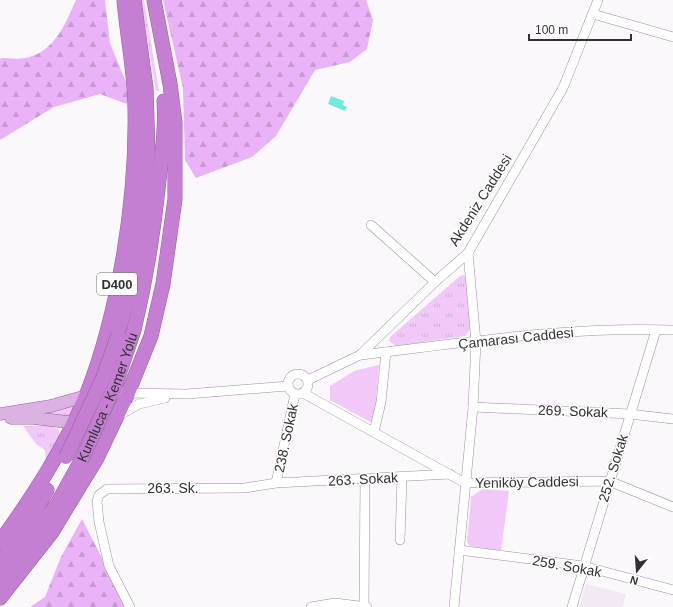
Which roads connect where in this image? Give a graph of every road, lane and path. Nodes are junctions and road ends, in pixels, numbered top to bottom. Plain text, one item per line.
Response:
1 (124, 0) edge
2 (134, 0) edge
3 (148, 0) edge
4 (154, 0) edge
5 (598, 0) edge
6 (593, 14) junction
7 (673, 37) edge
8 (371, 225) dead end
9 (468, 253) junction
10 (435, 282) junction
11 (656, 330) junction
12 (673, 330) edge
13 (476, 342) junction
14 (386, 352) junction
15 (360, 355) junction
16 (308, 380) junction
17 (288, 386) junction
18 (128, 393) junction
19 (186, 394) junction
20 (299, 394) junction
21 (86, 396) junction
22 (473, 408) junction
23 (0, 414) edge
24 (630, 414) junction
25 (118, 416) junction
26 (0, 418) edge
27 (673, 419) edge
28 (74, 423) junction
29 (374, 432) junction
30 (450, 474) junction
31 (402, 478) junction
32 (365, 479) junction
33 (609, 481) junction
34 (276, 483) junction
35 (465, 483) junction
36 (673, 507) edge
37 (400, 540) dead end
38 (0, 542) edge
39 (459, 550) junction
40 (0, 563) edge
41 (583, 566) junction
42 (0, 582) edge
43 (673, 590) edge
44 (0, 598) edge
45 (130, 607) edge
46 (311, 607) edge
47 (365, 607) edge
48 (454, 607) edge
49 (572, 607) edge

1 - 21 highway, Kumluca - Kemer Yolu / D400
2 - 40 highway, Kumluca - Kemer Yolu / D400, bridge
3 - 42 highway, Kumluca - Kemer Yolu / D400, bridge
4 - 18 highway
5 - 6 street, Akdeniz Caddesi
6 - 7 street
6 - 9 street, Akdeniz Caddesi
8 - 10 street
9 - 10 street, Akdeniz Caddesi
9 - 13 street
10 - 15 street, Akdeniz Caddesi
11 - 12 street, Çamarası Caddesi
11 - 13 street, Çamarası Caddesi
11 - 24 street, 252. Sokak
13 - 14 street, Çamarası Caddesi
13 - 22 street
14 - 15 street, Çamarası Caddesi
14 - 29 street
15 - 16 street, Akdeniz Caddesi
16 - 17 street
16 - 20 street
17 - 19 street
17 - 20 street
18 - 19 street
18 - 21 main road
18 - 25 highway
19 - 25 street
20 - 29 street, Yeniköy Caddesi
20 - 34 street, 238. Sokak
21 - 23 main road
21 - 28 highway, Kumluca - Kemer Yolu / D400
22 - 24 street, 269. Sokak
22 - 35 street
24 - 27 street, 269. Sokak
24 - 33 street, 252. Sokak
25 - 28 main road
25 - 44 highway
26 - 28 main road
28 - 38 highway, Kumluca - Kemer Yolu / D400
29 - 30 street, Yeniköy Caddesi
30 - 31 street, 263. Sokak
30 - 35 street, Yeniköy Caddesi
31 - 32 street, 263. Sokak
31 - 37 street
32 - 34 street, 263. Sokak
32 - 47 street
33 - 35 street, Yeniköy Caddesi
33 - 36 street, Yeniköy Caddesi
33 - 41 street, 252. Sokak
34 - 45 street, 263. Sk.
35 - 39 street
39 - 41 street, 259. Sokak
39 - 48 street
41 - 43 street, 259. Sokak
41 - 49 street, 252. Sokak
46 - 47 street

